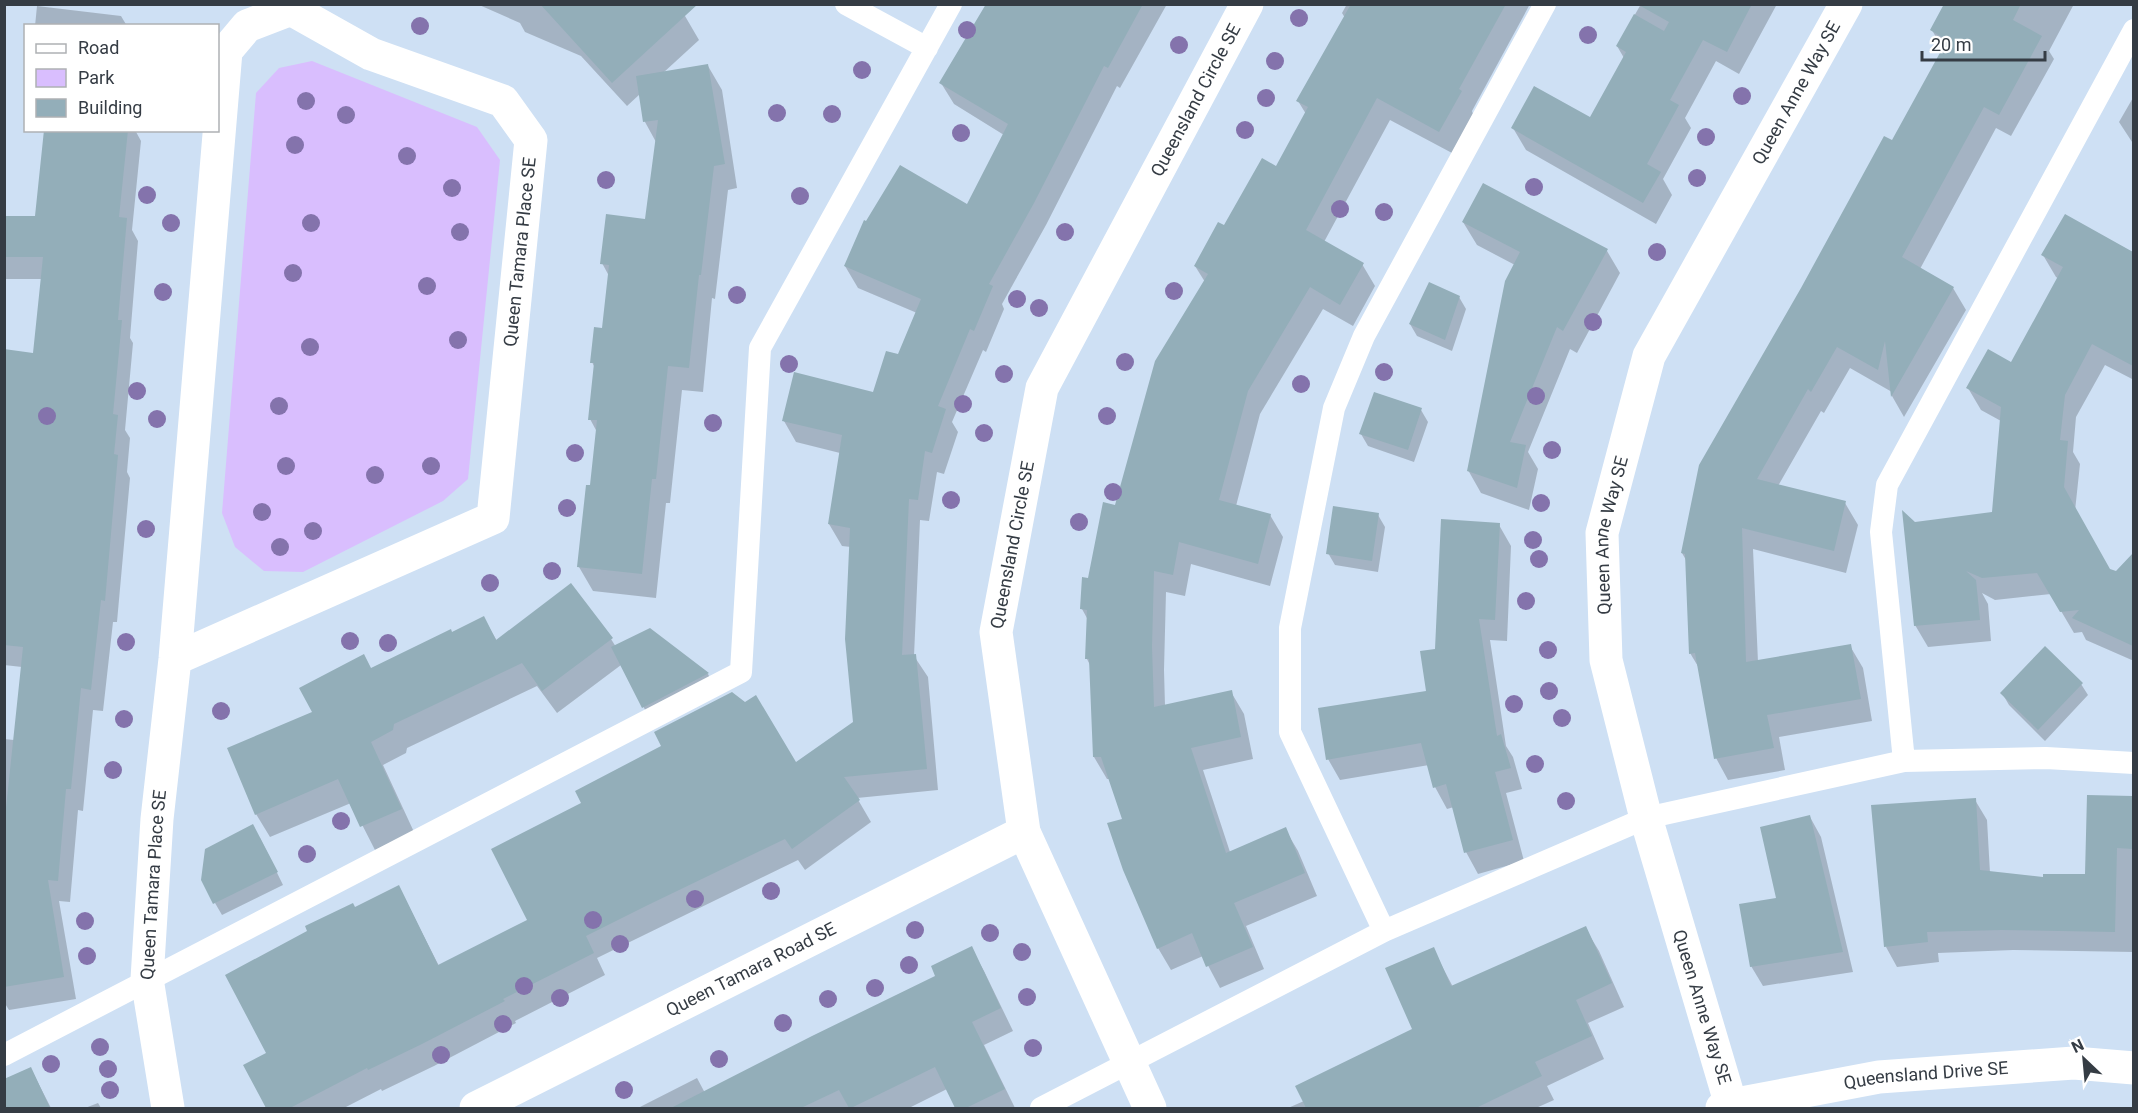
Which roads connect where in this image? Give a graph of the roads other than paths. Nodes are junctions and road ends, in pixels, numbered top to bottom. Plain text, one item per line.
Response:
1 (846, 4) edge
2 (951, 4) edge
3 (1247, 4) edge
4 (1545, 4) edge
5 (1846, 4) edge
6 (2133, 30) edge
7 (927, 48) junction
8 (175, 659) junction
9 (1904, 760) junction
10 (2133, 764) edge
11 (1646, 818) junction
12 (1024, 832) junction
13 (1384, 931) junction
14 (147, 979) junction
15 (4, 1055) edge
16 (1129, 1063) junction
17 (2133, 1068) edge
18 (1726, 1107) edge
19 (168, 1108) edge
20 (476, 1108) edge
21 (1041, 1108) edge
22 (1150, 1108) edge

1 - 7 lane
2 - 7 lane
3 - 12 street, Queensland Circle SE
4 - 13 lane
5 - 11 street, Queen Anne Way SE
6 - 9 lane
7 - 14 lane
8 - 8 street, Queen Tamara Place SE
8 - 14 street, Queen Tamara Place SE
9 - 10 lane
9 - 11 lane
11 - 13 lane
11 - 18 street, Queen Anne Way SE
12 - 16 street, Queensland Circle SE
12 - 20 street, Queen Tamara Road SE
13 - 16 lane
14 - 15 lane
14 - 19 street, Queen Tamara Place SE
16 - 21 lane
16 - 22 street, Queensland Circle SE
17 - 18 street, Queensland Drive SE

